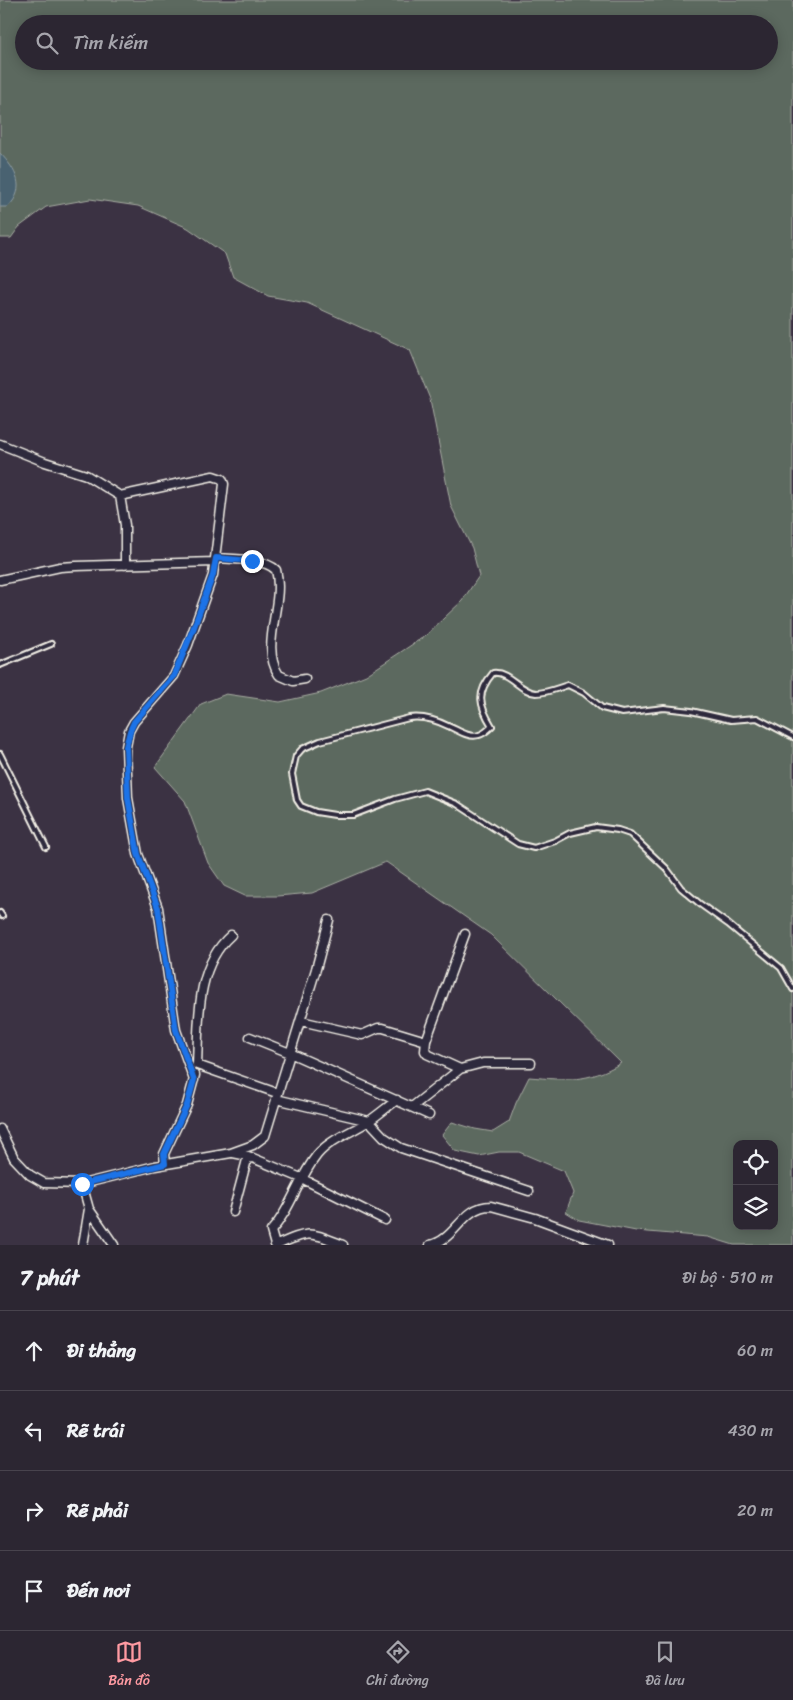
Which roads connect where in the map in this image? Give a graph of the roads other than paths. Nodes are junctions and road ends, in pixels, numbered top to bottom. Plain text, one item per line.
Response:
1 (0, 444) edge
2 (120, 496) junction
3 (215, 560) junction
4 (125, 565) junction
5 (0, 580) edge
6 (51, 644) dead end
7 (0, 665) edge
8 (305, 679) dead end
9 (793, 737) edge
10 (0, 754) edge
11 (46, 847) dead end
12 (329, 920) dead end
13 (465, 934) dead end
14 (231, 935) dead end
15 (793, 989) edge
16 (301, 1021) junction
17 (250, 1037) dead end
18 (426, 1041) junction
19 (290, 1053) junction
20 (531, 1062) dead end
21 (197, 1065) junction
22 (456, 1066) junction
23 (194, 1080) junction
24 (276, 1096) junction
25 (396, 1100) junction
26 (412, 1108) junction
27 (429, 1115) dead end
28 (369, 1121) junction
29 (0, 1129) edge
30 (231, 1153) junction
31 (248, 1156) junction
32 (165, 1164) junction
33 (301, 1178) junction
34 (82, 1184) junction
35 (529, 1191) dead end
36 (89, 1209) junction
37 (233, 1212) dead end
38 (385, 1220) dead end
39 (83, 1245) edge
40 (114, 1245) edge
41 (276, 1245) edge
42 (343, 1245) edge
43 (430, 1245) edge
44 (603, 1245) edge
45 (608, 1245) edge

1 - 2 street
2 - 3 street
2 - 4 street
3 - 4 street
3 - 8 street
3 - 23 street
4 - 5 street
6 - 7 lane
9 - 15 lane
10 - 11 lane
12 - 16 street
13 - 18 street
14 - 21 street
16 - 18 street
16 - 19 street
17 - 19 street
18 - 22 street
19 - 24 street
19 - 25 street
20 - 22 street
21 - 23 street
21 - 24 street
22 - 26 street
23 - 32 street
24 - 28 street
24 - 30 street
25 - 26 street
25 - 28 street
26 - 27 street
28 - 33 street
28 - 35 street
29 - 34 street
30 - 31 street
30 - 32 street
31 - 33 street
31 - 37 street
32 - 34 street
33 - 38 street
33 - 41 street
34 - 36 street
36 - 39 street
36 - 40 street
41 - 42 street
43 - 44 street
44 - 45 street

